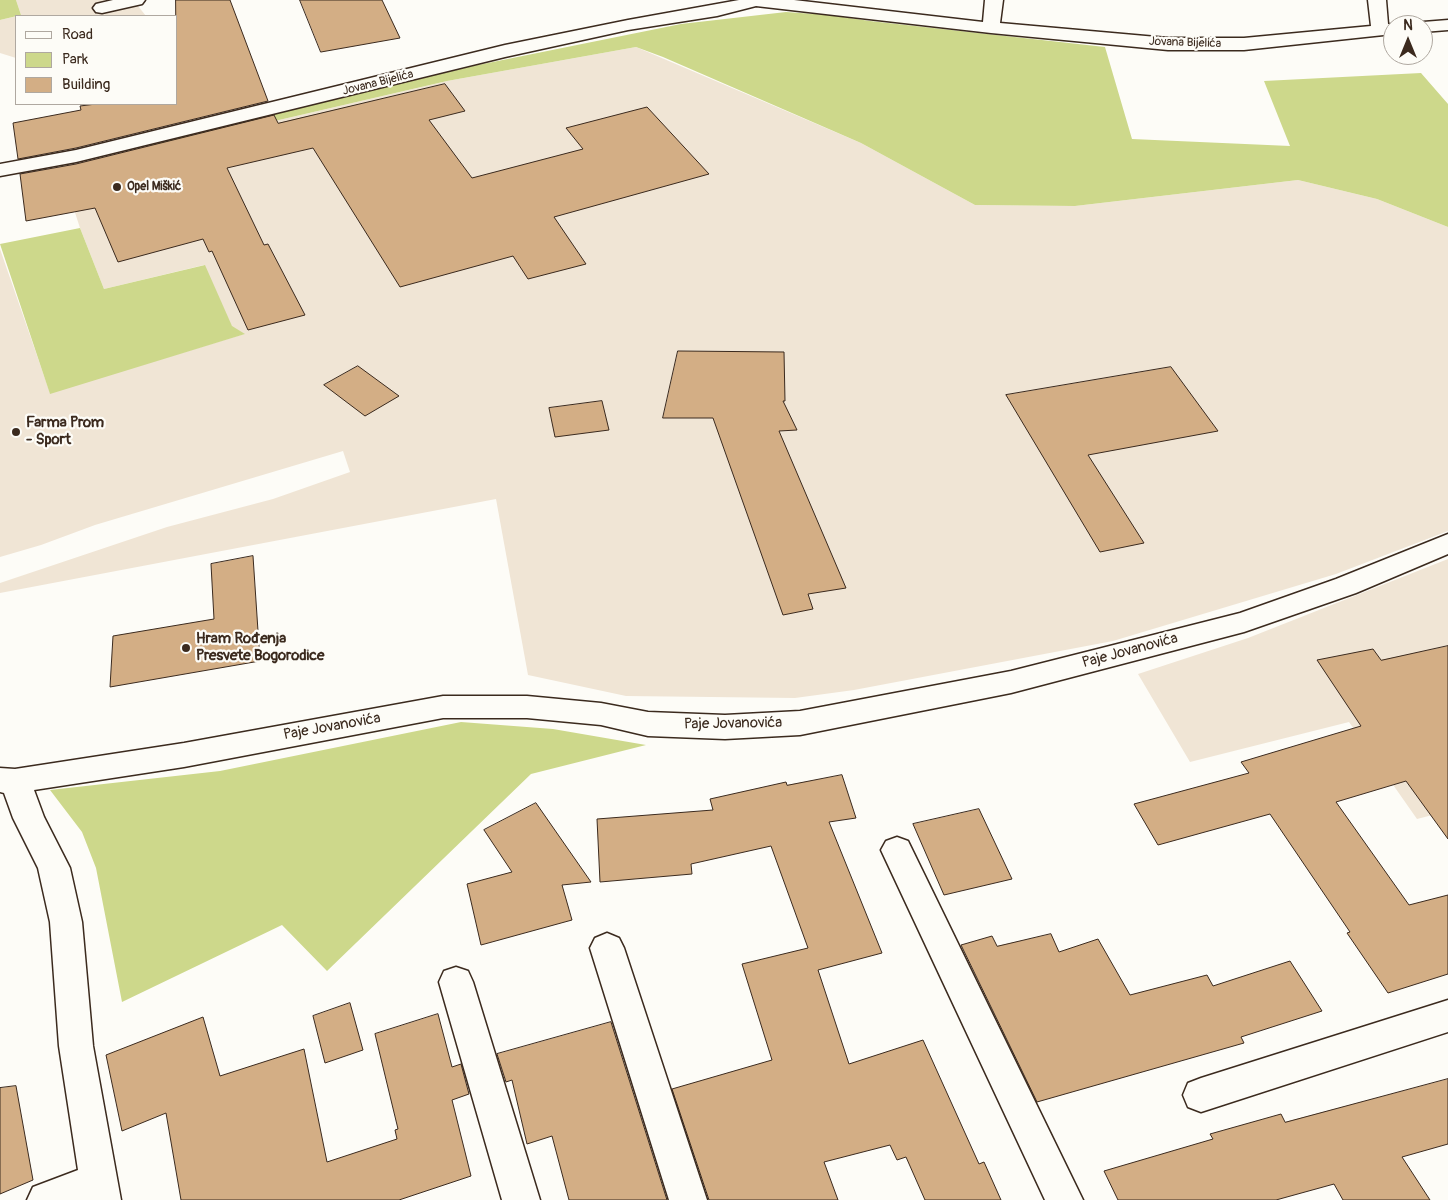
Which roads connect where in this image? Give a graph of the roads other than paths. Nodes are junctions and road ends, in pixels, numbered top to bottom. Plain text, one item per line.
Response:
1 (136, 0) edge
2 (994, 0) edge
3 (1376, 0) edge
4 (749, 1) edge
5 (102, 8) dead end
6 (1383, 19) edge
7 (1448, 26) edge
8 (1433, 27) edge
9 (990, 28) junction
10 (1383, 30) edge
11 (0, 170) edge
12 (1448, 543) edge
13 (8, 781) edge
14 (897, 850) dead end
15 (607, 948) dead end
16 (456, 982) dead end
17 (1448, 1016) edge
18 (1201, 1095) dead end
19 (100, 1190) edge
20 (46, 1200) edge
21 (521, 1200) edge
22 (688, 1200) edge
23 (1064, 1200) edge

1 - 5 street
2 - 9 street
3 - 6 street, Jovana Bijelića
4 - 9 street, Jovana Bijelića
4 - 11 street, Jovana Bijelića
7 - 8 street
9 - 10 street, Jovana Bijelića
12 - 13 street, Paje Jovanovića
13 - 19 street
14 - 23 street
15 - 22 street
16 - 21 street
17 - 18 street
19 - 20 street

